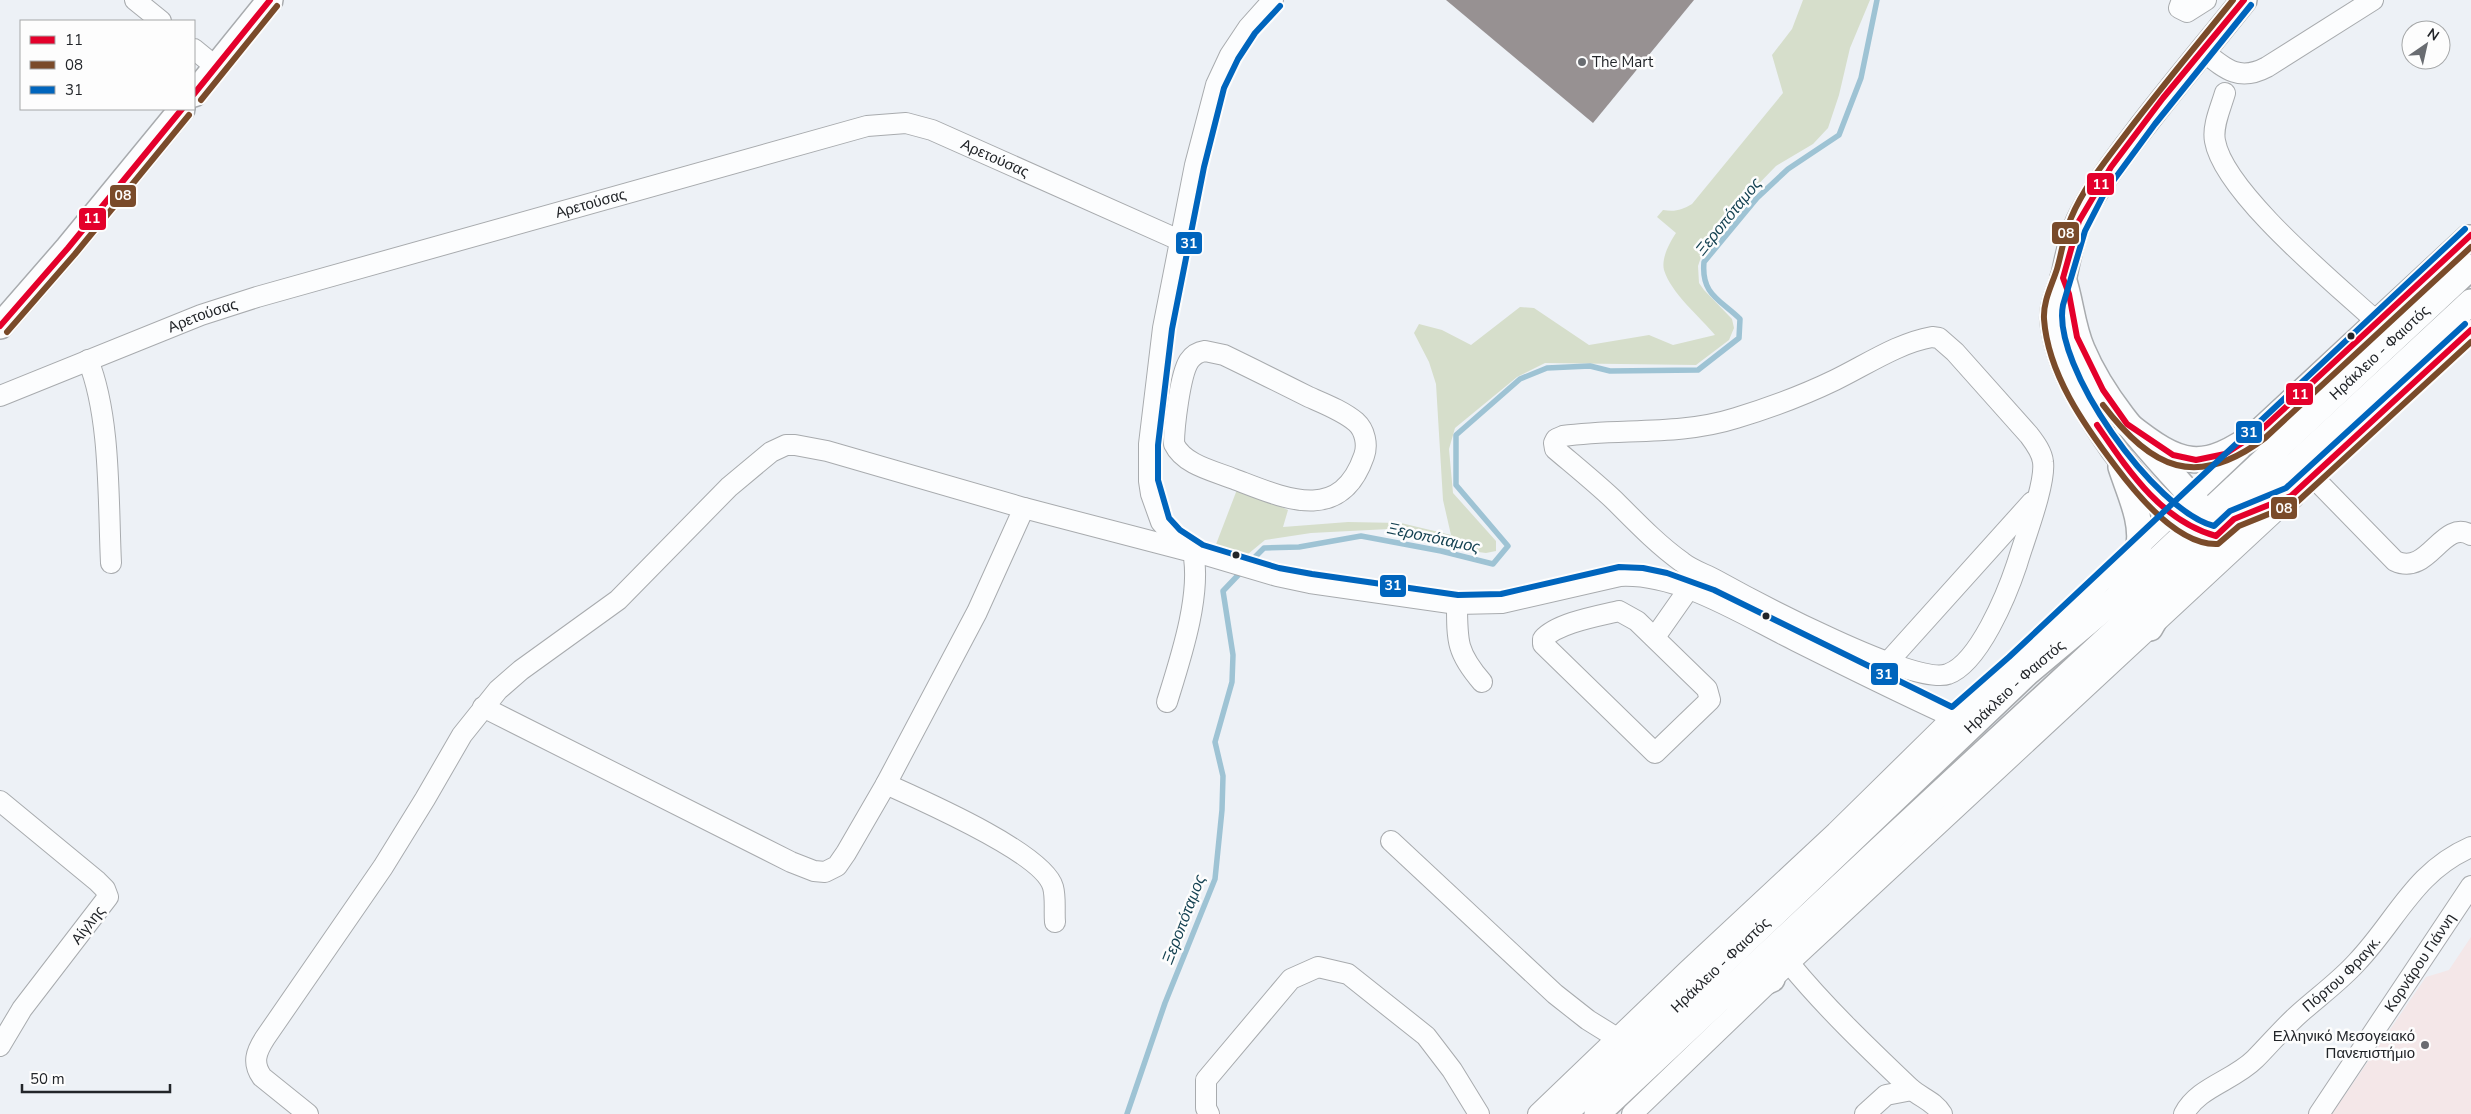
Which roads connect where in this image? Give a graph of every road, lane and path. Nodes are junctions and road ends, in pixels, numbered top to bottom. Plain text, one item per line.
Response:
1 (134, 0) edge
2 (270, 0) edge
3 (1273, 0) edge
4 (2182, 0) edge
5 (2206, 0) edge
6 (2244, 0) edge
7 (2373, 0) edge
8 (160, 20) edge
9 (195, 50) edge
10 (2203, 51) junction
11 (216, 67) junction
12 (195, 93) edge
13 (2225, 93) dead end
14 (181, 110) edge
15 (2470, 237) edge
16 (1180, 240) junction
17 (2471, 267) edge
18 (2063, 278) junction
19 (2471, 302) edge
20 (2377, 322) junction
21 (0, 326) edge
22 (2471, 330) edge
23 (88, 360) junction
24 (1153, 384) junction
25 (1180, 395) junction
26 (0, 396) edge
27 (2127, 424) junction
28 (2259, 432) junction
29 (2118, 455) junction
30 (2313, 476) junction
31 (2292, 496) junction
32 (2037, 498) junction
33 (1024, 508) junction
34 (2191, 513) junction
35 (2234, 519) junction
36 (2471, 535) edge
37 (2216, 536) junction
38 (2138, 548) junction
39 (1196, 553) junction
40 (1671, 553) junction
41 (111, 563) dead end
42 (2184, 568) junction
43 (1700, 571) junction
44 (1662, 580) junction
45 (1689, 590) junction
46 (2119, 596) junction
47 (1457, 604) junction
48 (2150, 628) junction
49 (1654, 637) junction
50 (1888, 662) junction
51 (1482, 682) dead end
52 (1167, 702) dead end
53 (483, 707) junction
54 (1953, 717) junction
55 (886, 784) junction
56 (0, 801) edge
57 (1884, 809) junction
58 (1836, 832) junction
59 (1391, 841) dead end
60 (2471, 847) edge
61 (2471, 886) edge
62 (1055, 922) dead end
63 (1780, 971) junction
64 (1705, 1012) junction
65 (1617, 1038) junction
66 (0, 1046) edge
67 (1912, 1090) junction
68 (308, 1114) edge
69 (1209, 1114) edge
70 (1478, 1114) edge
71 (1538, 1114) edge
72 (1564, 1114) edge
73 (1597, 1114) edge
74 (1632, 1114) edge
75 (1865, 1114) edge
76 (1942, 1114) edge
77 (2184, 1114) edge
78 (2319, 1114) edge

1 - 8 street
2 - 11 main road
3 - 16 street
4 - 5 street
6 - 10 main road
7 - 10 street
9 - 11 street
10 - 18 main road
11 - 12 main road
13 - 20 street
14 - 21 main road
15 - 20 main road
16 - 23 street, Αρετούσας
16 - 24 street
17 - 34 main road, Ηράκλειο - Φαιστός
18 - 27 main road
18 - 29 main road
19 - 35 main road, Ηράκλειο - Φαιστός
20 - 28 main road
22 - 30 street
23 - 26 street, Αρετούσας
23 - 41 street
24 - 25 street
24 - 39 street
25 - 25 street
27 - 28 main road
27 - 34 main road
28 - 34 main road
29 - 34 main road
29 - 38 main road
30 - 31 street
30 - 36 street
31 - 35 main road
31 - 48 street
32 - 40 street
32 - 50 street
32 - 50 street
33 - 39 street
33 - 53 street
33 - 55 street
34 - 37 main road
34 - 38 main road
34 - 46 main road, Ηράκλειο - Φαιστός
35 - 37 main road, Ηράκλειο - Φαιστός
37 - 42 main road, Ηράκλειο - Φαιστός
38 - 46 main road
38 - 54 street
39 - 47 street
39 - 52 street
40 - 43 street
40 - 44 street
42 - 48 main road
42 - 64 main road, Ηράκλειο - Φαιστός
43 - 45 street
43 - 50 street
44 - 45 street
44 - 47 street
45 - 49 street
45 - 54 street
46 - 57 main road, Ηράκλειο - Φαιστός
47 - 51 street
48 - 63 street
49 - 49 street
53 - 55 street
53 - 68 street
54 - 58 street
55 - 62 street
56 - 66 street, Αίγλης
57 - 58 main road
57 - 72 main road, Ηράκλειο - Φαιστός
58 - 65 street
59 - 65 street
60 - 77 street, Πόρτου Φραγκ.
61 - 78 street, Κορνάρου Γιάννη
63 - 64 main road
63 - 67 street
63 - 74 street
64 - 73 main road, Ηράκλειο - Φαιστός
65 - 71 street
67 - 75 street
67 - 76 street
69 - 70 street

